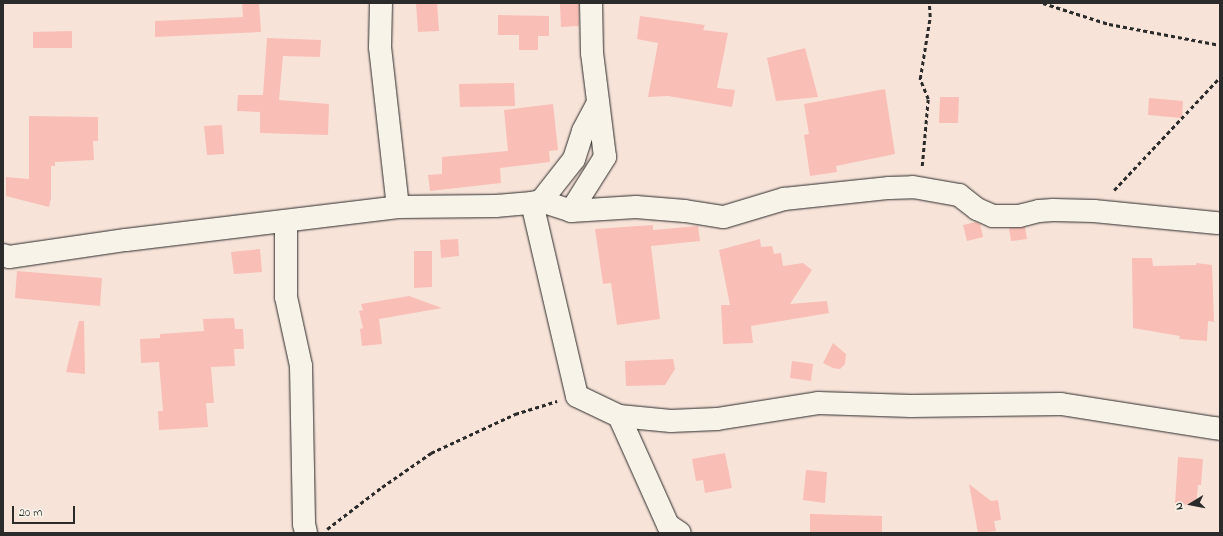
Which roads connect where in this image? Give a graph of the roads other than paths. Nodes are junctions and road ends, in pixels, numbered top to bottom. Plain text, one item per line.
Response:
1 (381, 3) edge
2 (591, 3) edge
3 (598, 103) junction
4 (537, 202) junction
5 (398, 206) junction
6 (571, 211) junction
7 (286, 221) junction
8 (1217, 223) dead end
9 (3, 256) edge
10 (619, 416) junction
11 (1220, 429) edge
12 (672, 530) edge
13 (315, 532) edge

1 - 5 street
2 - 3 street
3 - 4 street
3 - 6 street
4 - 5 street
4 - 6 street
4 - 10 street
5 - 7 street
6 - 8 street
7 - 9 street
7 - 13 street
10 - 11 street
10 - 12 street

